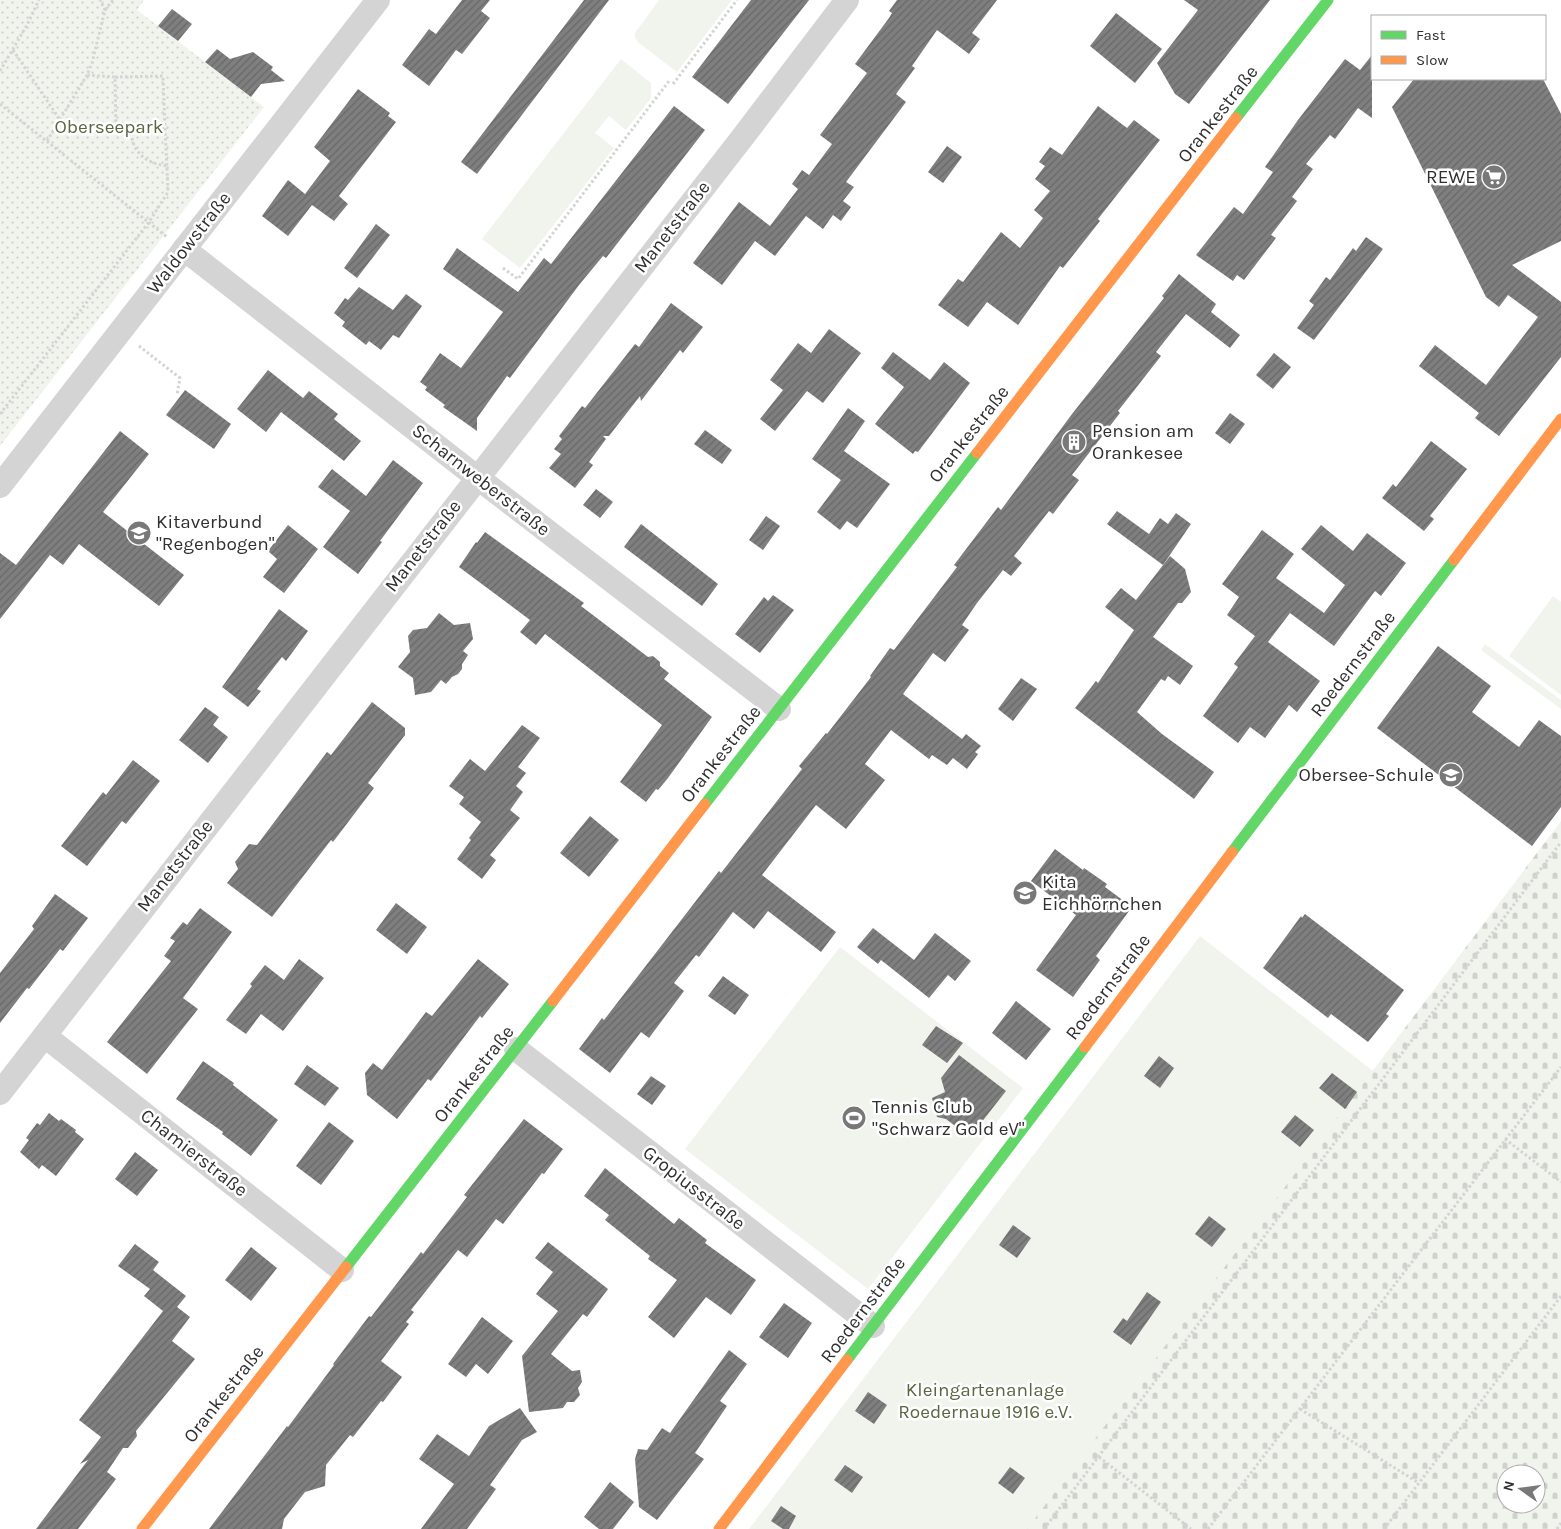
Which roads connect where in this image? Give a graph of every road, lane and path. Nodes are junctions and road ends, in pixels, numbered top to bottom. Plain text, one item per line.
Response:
1 (39, 0) edge
2 (100, 0) edge
3 (113, 0) edge
4 (378, 0) edge
5 (737, 0) edge
6 (847, 0) edge
7 (1328, 0) edge
8 (105, 10) junction
9 (13, 50) junction
10 (0, 71) edge
11 (87, 75) junction
12 (115, 78) junction
13 (0, 104) edge
14 (60, 120) junction
15 (165, 127) junction
16 (131, 128) junction
17 (48, 141) junction
18 (167, 166) junction
19 (149, 222) junction
20 (176, 243) junction
21 (503, 268) dead end
22 (136, 344) dead end
23 (177, 395) dead end
24 (0, 414) edge
25 (1561, 419) edge
26 (477, 478) junction
27 (0, 486) edge
28 (779, 708) junction
29 (1561, 842) edge
30 (44, 1036) junction
31 (516, 1049) junction
32 (1561, 1067) edge
33 (0, 1093) edge
34 (1505, 1139) junction
35 (1561, 1182) edge
36 (342, 1270) junction
37 (1561, 1296) edge
38 (873, 1326) junction
39 (1300, 1409) junction
40 (1098, 1457) junction
41 (1419, 1483) junction
42 (1561, 1523) edge
43 (142, 1529) edge
44 (719, 1529) edge
45 (1044, 1529) edge
46 (1191, 1529) edge
47 (1208, 1529) edge
48 (1384, 1529) edge
49 (1556, 1529) edge

1 - 9 path
2 - 8 path
3 - 8 path
4 - 20 street, Waldowstraße
5 - 21 path
6 - 26 street, Manetstraße
7 - 28 street, Orankestraße
8 - 11 path
9 - 10 path
9 - 14 path
11 - 12 path
11 - 14 path
12 - 15 path
12 - 16 path
13 - 17 path
14 - 17 path
15 - 16 path
15 - 18 path
16 - 18 path
17 - 19 path
18 - 19 path
19 - 20 path
19 - 24 path
20 - 26 street, Scharnweberstraße
20 - 27 street, Waldowstraße
22 - 23 path
25 - 38 street, Roedernstraße
26 - 28 street, Scharnweberstraße
26 - 30 street, Manetstraße
28 - 31 street, Orankestraße
29 - 40 path
30 - 33 street, Manetstraße
30 - 36 street, Chamierstraße
31 - 36 street, Orankestraße
31 - 38 street, Gropiusstraße
32 - 34 path
34 - 35 path
34 - 39 path
36 - 43 street, Orankestraße
37 - 41 path
38 - 44 street, Roedernstraße
39 - 41 path
39 - 47 path
40 - 45 path
40 - 46 path
41 - 48 path
42 - 49 path

